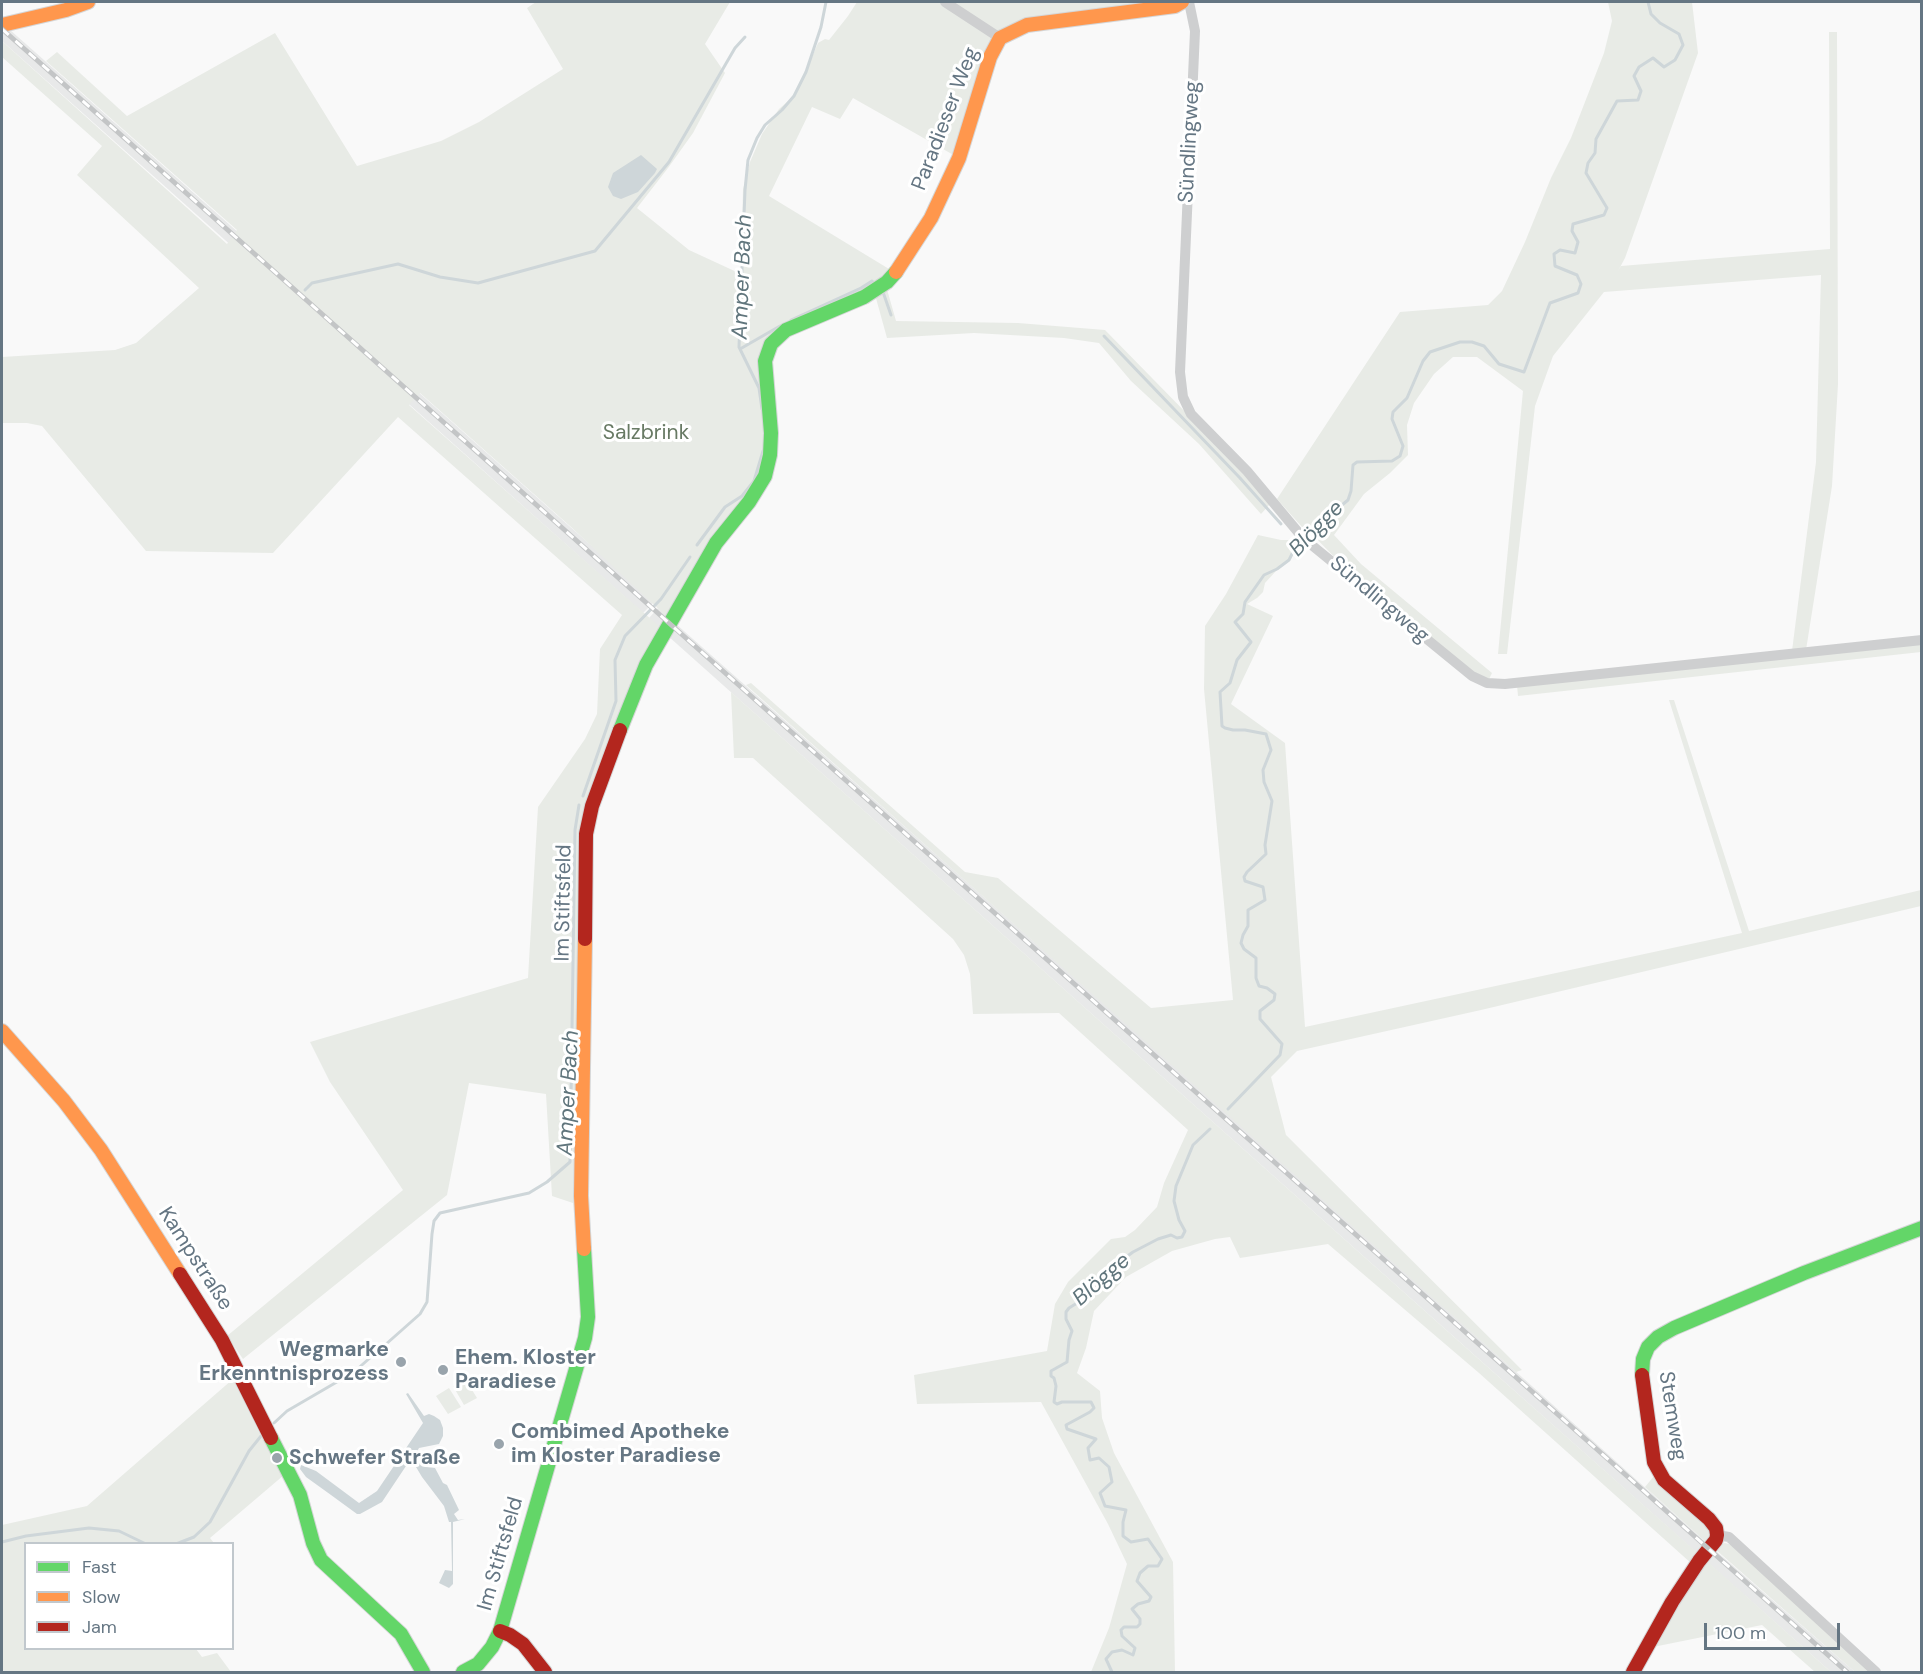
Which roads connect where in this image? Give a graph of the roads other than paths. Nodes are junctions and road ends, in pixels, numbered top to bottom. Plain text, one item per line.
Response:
1 (88, 2) edge
2 (945, 2) edge
3 (1182, 2) edge
4 (1189, 2) edge
5 (2, 25) edge
6 (1000, 38) junction
7 (887, 282) joint
8 (1922, 640) edge
9 (2, 1031) edge
10 (1922, 1228) edge
11 (1717, 1535) junction
12 (500, 1631) junction
13 (423, 1672) edge
14 (464, 1672) edge
15 (545, 1672) edge
16 (1633, 1672) edge
17 (1876, 1672) edge

1 - 5 street
2 - 6 street
3 - 6 street, Paradieser Weg
4 - 8 street, Sündlingweg
6 - 7 street, Paradieser Weg
7 - 12 street, Im Stiftsfeld
9 - 13 street, Kampstraße
10 - 11 street, Stemweg
11 - 16 street
11 - 17 street
12 - 14 street
12 - 15 street

